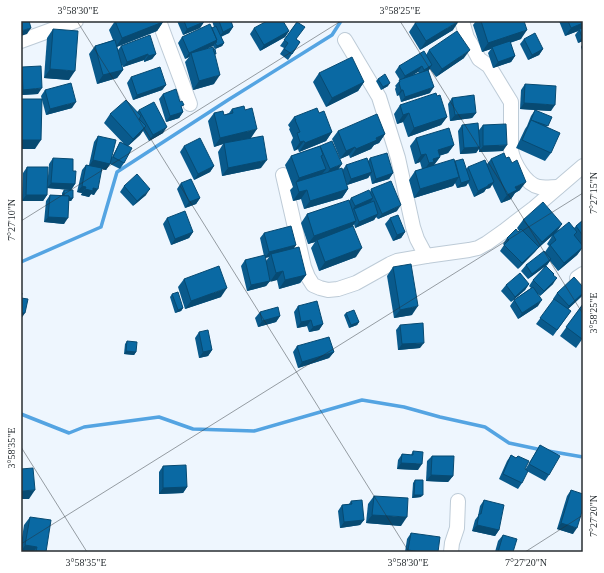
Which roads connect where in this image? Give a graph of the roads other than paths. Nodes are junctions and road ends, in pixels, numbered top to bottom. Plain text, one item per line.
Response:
1 (76, 21) edge
2 (159, 21) edge
3 (462, 21) edge
4 (345, 40) dead end
5 (21, 41) edge
6 (190, 104) dead end
7 (583, 166) edge
8 (283, 175) dead end
9 (558, 187) junction
10 (426, 256) junction
11 (458, 501) dead end
12 (451, 552) edge

1 - 5 street
2 - 6 street
3 - 9 street
4 - 10 street
7 - 9 street
8 - 10 street
9 - 10 street
11 - 12 street

